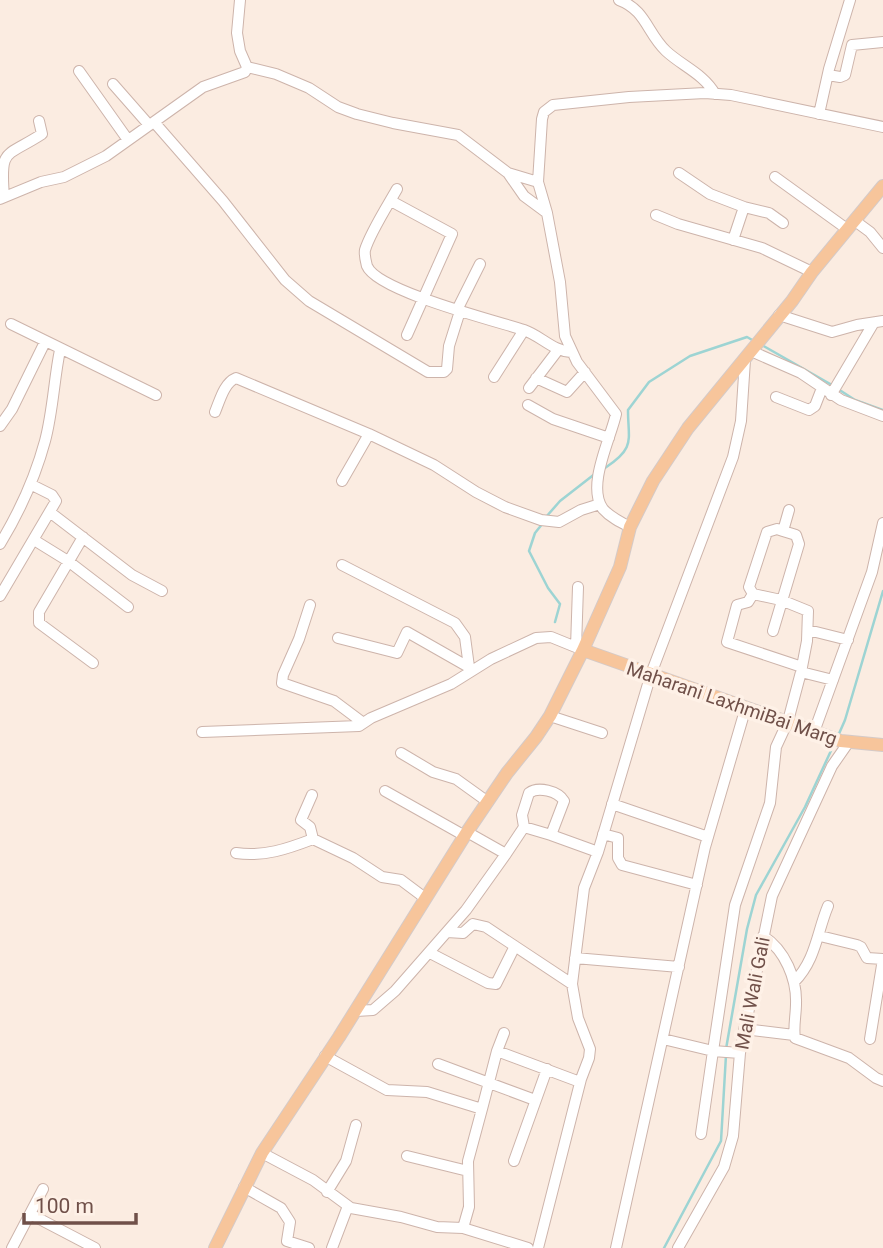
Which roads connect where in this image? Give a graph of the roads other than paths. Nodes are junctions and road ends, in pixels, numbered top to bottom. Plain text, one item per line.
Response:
1 (240, 0) edge
2 (619, 0) edge
3 (850, 0) edge
4 (883, 42) edge
5 (247, 67) junction
6 (79, 71) dead end
7 (828, 75) junction
8 (113, 84) dead end
9 (715, 94) junction
10 (819, 114) junction
11 (39, 121) dead end
12 (152, 123) junction
13 (883, 127) edge
14 (128, 140) junction
15 (508, 173) junction
16 (679, 173) dead end
17 (775, 177) dead end
18 (538, 182) junction
19 (397, 189) dead end
20 (881, 193) edge
21 (2, 198) edge
22 (391, 201) junction
23 (744, 207) junction
24 (547, 213) junction
25 (656, 215) dead end
26 (783, 223) dead end
27 (851, 225) junction
28 (733, 240) junction
29 (883, 248) edge
30 (480, 264) dead end
31 (812, 272) junction
32 (424, 298) junction
33 (458, 310) junction
34 (779, 315) junction
35 (878, 323) edge
36 (11, 324) dead end
37 (524, 330) junction
38 (408, 335) dead end
39 (45, 342) junction
40 (60, 349) junction
41 (558, 350) junction
42 (571, 352) junction
43 (750, 352) junction
44 (585, 372) junction
45 (494, 377) dead end
46 (536, 378) junction
47 (529, 388) dead end
48 (827, 392) junction
49 (156, 395) dead end
50 (776, 397) dead end
51 (527, 405) dead end
52 (215, 412) dead end
53 (883, 416) edge
54 (0, 426) edge
55 (369, 434) junction
56 (609, 438) junction
57 (342, 481) dead end
58 (32, 485) junction
59 (600, 504) junction
60 (789, 510) dead end
61 (51, 513) junction
62 (883, 523) edge
63 (630, 527) junction
64 (783, 531) junction
65 (83, 537) junction
66 (34, 540) junction
67 (0, 544) edge
68 (68, 561) junction
69 (342, 565) dead end
70 (578, 587) dead end
71 (162, 591) dead end
72 (753, 594) junction
73 (0, 596) edge
74 (781, 600) junction
75 (310, 605) dead end
76 (128, 607) dead end
77 (808, 630) junction
78 (773, 631) dead end
79 (338, 638) dead end
80 (848, 640) junction
81 (580, 649) junction
82 (93, 663) dead end
83 (472, 668) junction
84 (802, 670) junction
85 (651, 674) junction
86 (833, 680) junction
87 (746, 706) junction
88 (550, 716) junction
89 (788, 721) junction
90 (362, 723) junction
91 (202, 732) dead end
92 (602, 733) dead end
93 (819, 734) junction
94 (845, 742) junction
95 (883, 745) edge
96 (401, 752) dead end
97 (385, 791) dead end
98 (312, 795) dead end
99 (488, 802) junction
100 (612, 804) junction
101 (524, 827) junction
102 (466, 834) junction
103 (603, 834) junction
104 (551, 835) junction
105 (708, 837) junction
106 (313, 839) junction
107 (598, 852) junction
108 (236, 853) dead end
109 (506, 854) junction
110 (697, 885) junction
111 (425, 898) junction
112 (828, 906) dead end
113 (447, 932) junction
114 (763, 936) junction
115 (820, 936) junction
116 (516, 946) junction
117 (430, 953) junction
118 (575, 958) junction
119 (883, 959) edge
120 (679, 967) junction
121 (794, 982) junction
122 (572, 984) junction
123 (356, 1011) junction
124 (744, 1030) junction
125 (503, 1033) dead end
126 (794, 1035) junction
127 (663, 1039) junction
128 (870, 1039) dead end
129 (497, 1051) junction
130 (726, 1052) junction
131 (326, 1056) junction
132 (438, 1064) dead end
133 (547, 1069) junction
134 (883, 1081) edge
135 (488, 1082) junction
136 (580, 1082) junction
137 (535, 1100) junction
138 (482, 1109) junction
139 (356, 1125) dead end
140 (701, 1134) dead end
141 (262, 1153) junction
142 (407, 1156) dead end
143 (514, 1161) dead end
144 (468, 1171) junction
145 (244, 1187) junction
146 (43, 1189) dead end
147 (327, 1192) junction
148 (348, 1206) junction
149 (30, 1214) junction
150 (463, 1228) junction
151 (502, 1244) edge
152 (289, 1245) edge
153 (12, 1248) edge
154 (95, 1248) edge
155 (215, 1248) edge
156 (309, 1248) edge
157 (332, 1248) edge
158 (528, 1248) edge
159 (538, 1248) edge
160 (616, 1248) edge
161 (678, 1248) edge

1 - 5 street
2 - 9 street
3 - 7 street
4 - 7 street
5 - 12 street
5 - 15 street
6 - 14 street
7 - 10 street
8 - 12 street
9 - 10 street
9 - 18 street
10 - 13 street
11 - 21 street
12 - 14 street
12 - 33 street
14 - 21 street
15 - 18 street
15 - 24 street
16 - 23 street
17 - 27 street
18 - 24 street
19 - 22 street
20 - 27 main road
22 - 32 street
22 - 32 street
23 - 26 street
23 - 28 street
24 - 42 street
25 - 28 street
27 - 29 street
27 - 31 main road
28 - 31 street
30 - 33 street
31 - 34 main road
32 - 33 street
32 - 38 street
33 - 37 street
34 - 35 street
34 - 43 main road
35 - 48 street
36 - 39 street
37 - 41 street
37 - 45 street
39 - 40 street
39 - 54 street
40 - 49 street
40 - 58 street
41 - 42 street
41 - 46 street
42 - 44 street
43 - 48 street
43 - 63 main road
43 - 85 street
44 - 46 street
44 - 56 street
46 - 47 street
48 - 50 street
48 - 53 street
51 - 56 street
52 - 55 street
55 - 57 street
55 - 59 street
56 - 59 street
58 - 61 street
58 - 67 street
59 - 63 street
60 - 64 street
61 - 65 street
61 - 66 street
62 - 80 street
63 - 81 main road
64 - 72 street
64 - 74 street
65 - 68 street
65 - 71 street
66 - 68 street
66 - 73 street
68 - 76 street
68 - 82 street
69 - 83 street
70 - 81 street
72 - 74 street
72 - 84 street
74 - 77 street
74 - 78 street
75 - 90 street
77 - 80 street
77 - 84 street
79 - 83 street
80 - 86 street
81 - 83 street
81 - 85 main road, Maharani LaxhmiBai Marg
81 - 88 main road
83 - 90 street
84 - 86 street
84 - 89 street
85 - 87 main road, Maharani LaxhmiBai Marg
85 - 100 street
86 - 93 street
87 - 89 main road, Maharani LaxhmiBai Marg
87 - 105 street
88 - 92 street
88 - 99 main road
89 - 93 main road, Maharani LaxhmiBai Marg
89 - 130 street
90 - 91 street
93 - 94 main road, Maharani LaxhmiBai Marg
94 - 95 main road, Maharani LaxhmiBai Marg
94 - 114 street, Mali Wali Gali
96 - 99 street
97 - 102 street
98 - 106 street
99 - 102 main road
100 - 103 street
100 - 105 street
101 - 104 street
101 - 104 street
101 - 109 street
102 - 109 street
102 - 111 main road
103 - 107 street
103 - 110 street
104 - 107 street
105 - 110 street
106 - 108 street
106 - 111 street
107 - 118 street
109 - 113 street
110 - 120 street
111 - 123 main road
112 - 115 street
113 - 116 street
113 - 117 street
114 - 121 street
114 - 124 street, Mali Wali Gali
115 - 119 street
115 - 121 street
116 - 117 street
116 - 122 street
117 - 123 street
118 - 120 street
118 - 122 street
119 - 128 street
120 - 127 street
121 - 126 street
122 - 136 street
123 - 131 main road
124 - 126 street
124 - 130 street, Mali Wali Gali
125 - 129 street
126 - 134 street
127 - 130 street
127 - 160 street
129 - 133 street
129 - 135 street
130 - 140 street
130 - 161 street, Mali Wali Gali
131 - 138 street
131 - 141 main road
132 - 135 street
133 - 136 street
133 - 137 street
135 - 137 street
135 - 138 street
136 - 159 street
137 - 143 street
138 - 144 street
139 - 147 street
141 - 145 main road
141 - 147 street
142 - 144 street
144 - 150 street
145 - 152 street
145 - 155 main road
146 - 149 street
147 - 148 street
148 - 150 street
148 - 157 street
149 - 153 street
149 - 154 street
150 - 151 street
151 - 158 street
152 - 156 street

